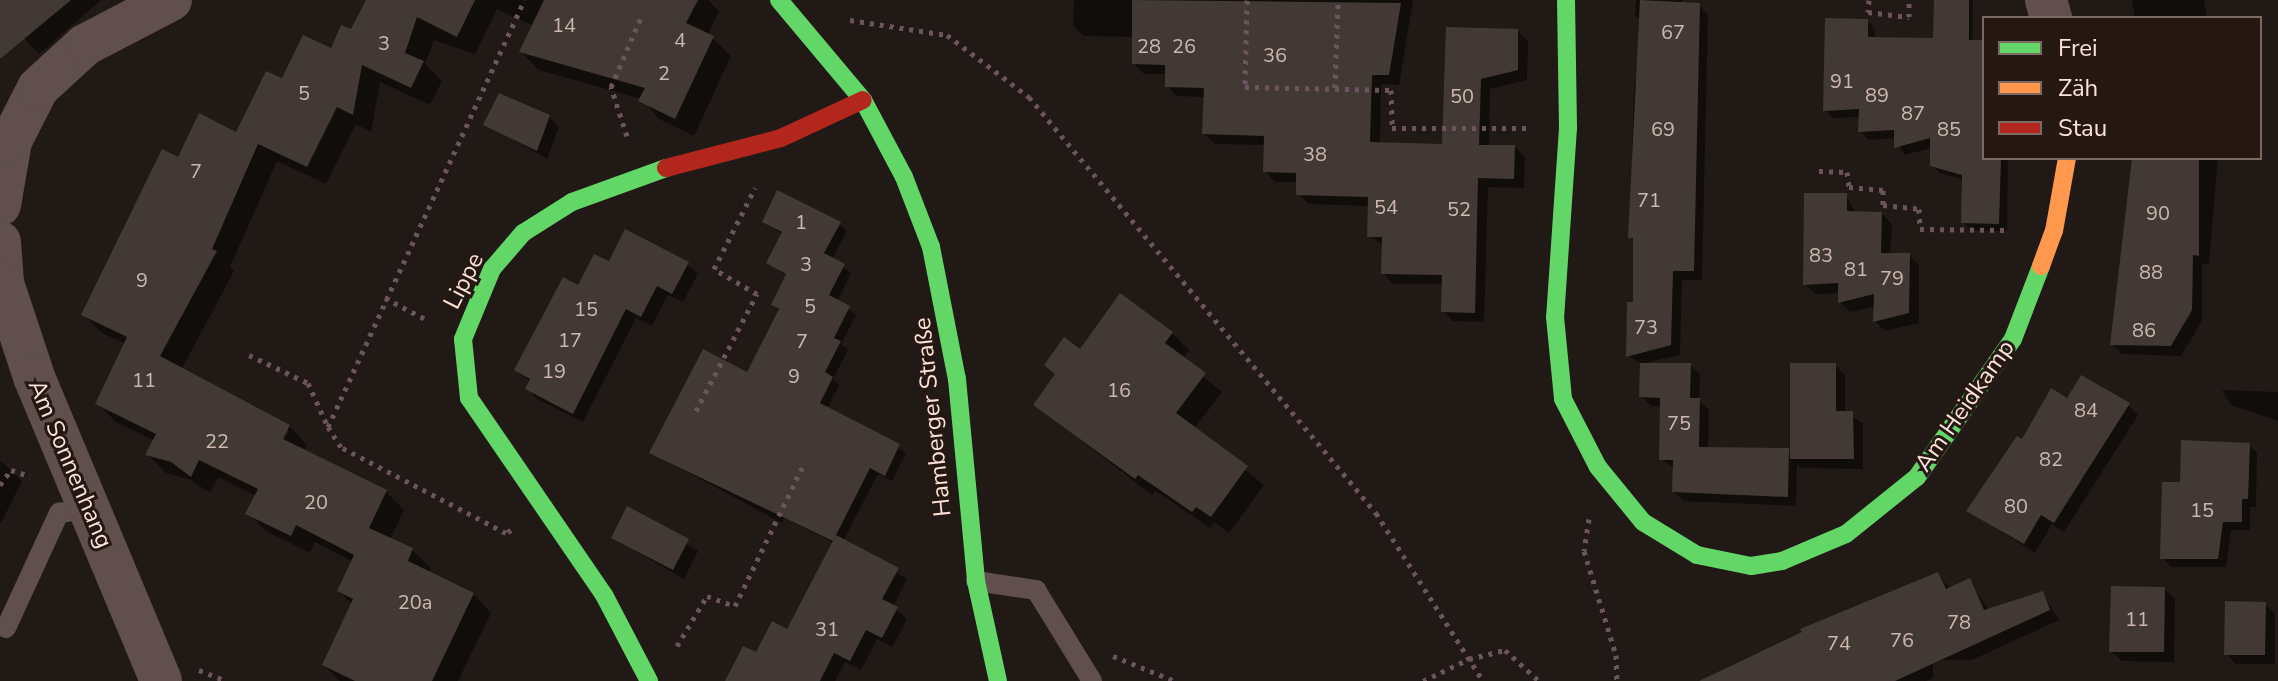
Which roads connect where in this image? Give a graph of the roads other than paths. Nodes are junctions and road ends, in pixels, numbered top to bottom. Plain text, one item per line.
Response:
1 (171, 0) edge
2 (1566, 0) edge
3 (784, 5) edge
4 (863, 100) junction
5 (2067, 160) edge
6 (0, 205) edge
7 (0, 242) edge
8 (88, 509) junction
9 (976, 581) junction
10 (6, 628) dead end
11 (648, 678) edge
12 (161, 681) edge
13 (998, 681) edge
14 (1092, 681) edge

1 - 6 street
2 - 5 street, Am Heidkamp
3 - 4 street, Hamberger Straße
4 - 9 street, Hamberger Straße
4 - 11 street, Lippe
7 - 8 street, Am Sonnenhang
8 - 10 lane
8 - 12 street, Am Sonnenhang
9 - 13 street, Hamberger Straße
9 - 14 lane

